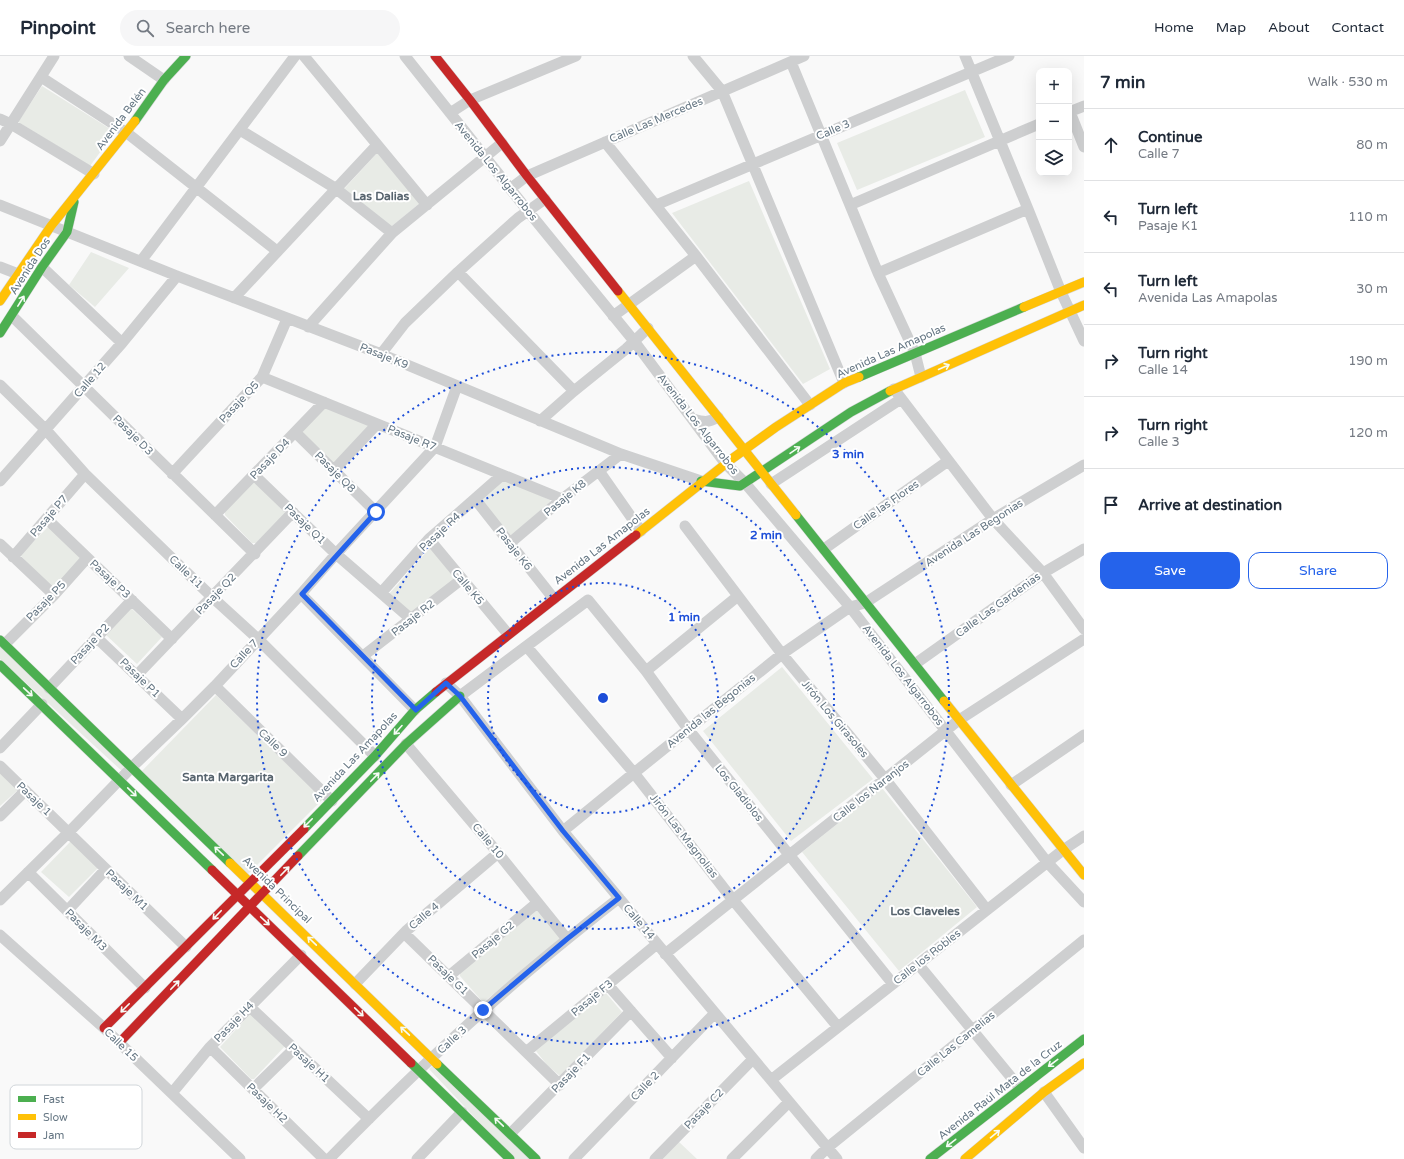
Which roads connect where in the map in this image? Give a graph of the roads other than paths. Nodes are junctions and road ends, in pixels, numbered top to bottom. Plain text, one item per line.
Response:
1 (54, 56) edge
2 (130, 56) edge
3 (186, 56) edge
4 (296, 56) edge
5 (304, 56) edge
6 (405, 56) edge
7 (435, 56) edge
8 (576, 56) edge
9 (693, 56) edge
10 (804, 56) edge
11 (964, 56) edge
12 (1009, 56) edge
13 (791, 62) junction
14 (971, 72) junction
15 (41, 77) junction
16 (164, 80) junction
17 (722, 92) junction
18 (470, 100) junction
19 (1084, 106) edge
20 (1072, 111) edge
21 (450, 113) junction
22 (0, 119) edge
23 (1072, 119) edge
24 (11, 124) junction
25 (1036, 125) edge
26 (240, 130) junction
27 (127, 133) junction
28 (821, 135) junction
29 (1000, 140) junction
30 (0, 141) edge
31 (606, 142) junction
32 (502, 143) junction
33 (377, 145) junction
34 (1084, 147) edge
35 (484, 157) junction
36 (752, 164) junction
37 (94, 174) junction
38 (527, 176) junction
39 (197, 188) junction
40 (336, 188) junction
41 (510, 189) junction
42 (76, 196) junction
43 (545, 199) junction
44 (0, 204) edge
45 (427, 205) junction
46 (656, 205) junction
47 (850, 205) junction
48 (1028, 209) junction
49 (528, 211) junction
50 (51, 226) junction
51 (67, 232) junction
52 (392, 233) junction
53 (277, 251) junction
54 (696, 256) junction
55 (141, 261) junction
56 (0, 267) edge
57 (42, 267) junction
58 (458, 272) junction
59 (878, 273) junction
60 (18, 274) junction
61 (177, 276) junction
62 (1084, 282) edge
63 (1061, 292) junction
64 (234, 298) junction
65 (0, 301) edge
66 (630, 305) junction
67 (1084, 305) edge
68 (1069, 311) junction
69 (12, 316) junction
70 (613, 316) junction
71 (287, 319) junction
72 (308, 327) junction
73 (648, 328) junction
74 (0, 333) edge
75 (634, 341) junction
76 (1084, 342) edge
77 (122, 343) junction
78 (915, 353) junction
79 (381, 354) junction
80 (262, 377) junction
81 (921, 377) junction
82 (844, 383) junction
83 (0, 386) edge
84 (84, 386) junction
85 (457, 386) junction
86 (894, 389) junction
87 (574, 390) junction
88 (901, 399) junction
89 (324, 402) junction
90 (810, 405) junction
91 (718, 417) junction
92 (693, 419) junction
93 (540, 421) junction
94 (378, 424) junction
95 (46, 430) junction
96 (295, 432) junction
97 (435, 447) junction
98 (744, 450) junction
99 (621, 454) junction
100 (948, 461) junction
101 (726, 464) junction
102 (1084, 465) edge
103 (334, 470) junction
104 (599, 471) junction
105 (762, 472) junction
106 (85, 474) junction
107 (172, 474) junction
108 (254, 475) junction
109 (502, 475) junction
110 (0, 481) edge
111 (701, 481) junction
112 (745, 483) junction
113 (771, 484) junction
114 (475, 499) junction
115 (562, 499) junction
116 (293, 512) junction
117 (376, 512) junction
118 (216, 515) junction
119 (47, 519) junction
120 (993, 519) junction
121 (686, 526) dead end
122 (641, 531) junction
123 (429, 539) junction
124 (510, 543) junction
125 (0, 544) edge
126 (824, 548) junction
127 (1084, 549) edge
128 (255, 554) junction
129 (336, 554) junction
130 (13, 557) junction
131 (87, 558) junction
132 (1043, 573) junction
133 (462, 579) junction
134 (382, 593) junction
135 (302, 594) junction
136 (54, 595) junction
137 (738, 596) junction
138 (212, 597) junction
139 (554, 599) junction
140 (132, 600) junction
141 (865, 603) junction
142 (850, 607) junction
143 (411, 619) junction
144 (1084, 629) edge
145 (508, 634) junction
146 (96, 637) junction
147 (172, 639) junction
148 (258, 639) junction
149 (1084, 639) edge
150 (2, 642) edge
151 (527, 646) junction
152 (782, 654) junction
153 (363, 656) junction
154 (915, 664) junction
155 (0, 665) edge
156 (646, 671) junction
157 (137, 675) junction
158 (446, 683) junction
159 (215, 686) junction
160 (49, 688) junction
161 (460, 696) junction
162 (42, 704) junction
163 (416, 710) junction
164 (182, 719) junction
165 (959, 720) junction
166 (688, 729) junction
167 (946, 731) junction
168 (1084, 735) edge
169 (406, 744) junction
170 (0, 748) edge
171 (375, 756) junction
172 (0, 766) edge
173 (132, 767) junction
174 (634, 773) junction
175 (885, 779) junction
176 (119, 780) junction
177 (1011, 785) junction
178 (25, 791) junction
179 (332, 801) junction
180 (0, 816) edge
181 (563, 831) junction
182 (69, 832) junction
183 (1084, 836) edge
184 (1063, 850) junction
185 (498, 853) junction
186 (789, 855) junction
187 (1047, 862) junction
188 (106, 869) junction
189 (28, 872) junction
190 (1084, 875) edge
191 (250, 881) junction
192 (237, 894) junction
193 (264, 894) junction
194 (619, 898) junction
195 (0, 900) edge
196 (733, 900) junction
197 (1084, 902) edge
198 (537, 903) junction
199 (250, 907) junction
200 (986, 910) junction
201 (67, 911) junction
202 (404, 933) junction
203 (0, 935) edge
204 (567, 939) junction
205 (1084, 940) edge
206 (657, 944) junction
207 (186, 947) junction
208 (665, 954) junction
209 (301, 955) junction
210 (918, 964) junction
211 (449, 976) junction
212 (355, 984) junction
213 (893, 984) junction
214 (608, 985) junction
215 (145, 988) junction
216 (250, 1006) junction
217 (483, 1010) junction
218 (631, 1011) junction
219 (715, 1013) junction
220 (838, 1027) junction
221 (104, 1028) junction
222 (972, 1030) junction
223 (1084, 1039) edge
224 (119, 1043) junction
225 (210, 1047) junction
226 (294, 1049) junction
227 (526, 1052) junction
228 (433, 1058) junction
229 (672, 1058) junction
230 (753, 1059) junction
231 (1084, 1063) edge
232 (420, 1071) junction
233 (771, 1080) junction
234 (560, 1085) junction
235 (1020, 1088) junction
236 (253, 1089) junction
237 (1044, 1092) junction
238 (172, 1093) junction
239 (789, 1102) junction
240 (462, 1112) junction
241 (369, 1119) junction
242 (511, 1133) junction
243 (827, 1148) junction
244 (1084, 1148) edge
245 (240, 1159) edge
246 (324, 1159) edge
247 (329, 1159) edge
248 (417, 1159) edge
249 (510, 1159) edge
250 (536, 1159) edge
251 (574, 1159) edge
252 (655, 1159) edge
253 (732, 1159) edge
254 (816, 1159) edge
255 (837, 1159) edge
256 (930, 1159) edge
257 (965, 1159) edge

1 - 15 street
2 - 16 street
3 - 16 street, Avenida Belén
4 - 26 street
5 - 33 street
6 - 21 street, Avenida Los Algarrobos
7 - 18 street, Avenida Los Algarrobos
8 - 18 street
9 - 17 street
10 - 13 street, Calle Las Mercedes
11 - 14 street
12 - 14 street, Calle 3
13 - 17 street, Calle Las Mercedes
13 - 28 street
14 - 28 street, Calle 3
14 - 29 street
15 - 24 street
15 - 27 street
16 - 27 street, Avenida Belén
17 - 31 street, Calle Las Mercedes
17 - 36 street
18 - 21 street
18 - 32 street, Avenida Los Algarrobos
19 - 20 street
21 - 35 street, Avenida Los Algarrobos
22 - 24 street
23 - 34 street
24 - 30 street
24 - 37 street
25 - 29 street
26 - 39 street
26 - 40 street
27 - 37 street, Avenida Belén
27 - 39 street
28 - 36 street, Calle 3
28 - 47 street
29 - 47 street
29 - 48 street
31 - 38 street, Calle Las Mercedes
31 - 46 street
32 - 35 street
32 - 38 street, Avenida Los Algarrobos
33 - 40 street
33 - 45 street
35 - 41 street, Avenida Los Algarrobos
35 - 45 street
36 - 46 street, Calle 3
36 - 82 street
37 - 42 street, Avenida Belén
38 - 41 street, Calle Las Mercedes
38 - 43 street, Avenida Los Algarrobos
39 - 53 street
39 - 55 street
40 - 52 street
40 - 53 street
41 - 49 street, Avenida Los Algarrobos
42 - 50 street, Avenida Belén
42 - 51 street, Avenida Belén
43 - 49 street
43 - 66 street, Avenida Los Algarrobos
44 - 50 street, Pasaje K9
45 - 52 street
46 - 54 street
47 - 59 street
48 - 59 street
48 - 63 street
49 - 58 street
49 - 70 street, Avenida Los Algarrobos
50 - 51 street, Pasaje K9
50 - 60 street, Avenida Dos
51 - 55 street, Pasaje K9
51 - 57 street, Avenida Dos
52 - 72 street
53 - 64 street
54 - 66 street
54 - 90 street
55 - 61 street, Pasaje K9
56 - 60 street
69 -> 57 street, Avenida Dos
57 - 77 street
58 - 79 street
58 - 87 street
59 - 78 street
60 - 65 street, Avenida Dos
61 - 64 street, Pasaje K9
61 - 77 street, Calle 12
62 - 63 street, Avenida Las Amapolas
63 - 68 street
63 - 78 street, Avenida Las Amapolas
64 - 71 street, Pasaje K9
66 - 70 street
66 - 73 street, Avenida Los Algarrobos
67 - 68 street
68 - 76 street
81 -> 68 street
69 - 74 street, Avenida Dos
69 - 84 street, Pasaje D3
70 - 75 street, Avenida Los Algarrobos
71 - 72 street, Pasaje K9
71 - 80 street, Pasaje Q5
72 - 79 street, Pasaje K9
73 - 75 street
73 - 91 street, Avenida Los Algarrobos
75 - 87 street
75 - 92 street, Avenida Los Algarrobos
77 - 84 street, Calle 12
78 - 81 street
78 - 82 street, Avenida Las Amapolas
79 - 85 street, Pasaje K9
80 - 89 street, Pasaje R7
80 - 107 street, Pasaje Q5
81 - 86 street
82 - 90 street, Avenida Las Amapolas
83 - 95 street, Calle 11
84 - 95 street, Calle 12
84 - 107 street, Pasaje D3
85 - 93 street, Pasaje K9
85 - 97 street, Calle 7
86 - 88 street
105 -> 86 street
87 - 93 street
88 - 100 street
88 - 113 street
89 - 94 street, Pasaje R7
89 - 96 street, Pasaje D4
90 - 98 street, Avenida Las Amapolas
91 - 92 street
91 - 98 street, Avenida Los Algarrobos
92 - 101 street, Avenida Los Algarrobos
93 - 99 street, Pasaje K9
94 - 97 street, Pasaje R7
94 - 103 street
95 - 106 street, Calle 11
95 - 110 street, Calle 12
96 - 103 street, Pasaje Q8
96 - 108 street, Pasaje D4
97 - 109 street, Pasaje R7
97 - 117 street, Calle 7
98 - 101 street, Avenida Las Amapolas
98 - 105 street, Avenida Los Algarrobos
99 - 104 street, Pasaje K8
99 - 111 street, Pasaje K9
100 - 120 street
100 - 126 street, Calle las Flores
101 - 111 street, Avenida Las Amapolas
101 - 112 street, Avenida Los Algarrobos
102 - 120 street, Avenida Las Begonias
103 - 117 street, Pasaje Q8
104 - 115 street, Pasaje K8
104 - 122 street
105 - 112 street
105 - 113 street, Avenida Los Algarrobos
106 - 119 street, Pasaje P7
106 - 138 street, Calle 11
107 - 118 street, Pasaje D3
108 - 116 street, Pasaje Q1
108 - 118 street, Pasaje D4
109 - 114 street, Pasaje R4
109 - 115 street, Pasaje R7
111 - 112 street
111 - 122 street, Avenida Las Amapolas
112 - 142 street, Avenida Los Algarrobos
113 - 126 street, Avenida Los Algarrobos
114 - 123 street, Pasaje R4
114 - 124 street, Pasaje K6
115 - 124 street, Pasaje K8
116 - 128 street, Pasaje Q2
116 - 129 street, Pasaje Q1
117 - 129 street, Calle 7
118 - 128 street, Pasaje D3
119 - 130 street, Pasaje P7
119 - 131 street, Pasaje P3
120 - 132 street
120 - 141 street, Avenida Las Begonias
121 - 137 street, Jirón Los Girasoles
122 - 139 street, Avenida Las Amapolas
123 - 133 street, Calle K5
123 - 134 street, Pasaje R4
124 - 139 street, Pasaje K6
125 - 130 street
126 - 141 street, Avenida Los Algarrobos
127 - 132 street, Calle Las Gardenias
128 - 138 street, Pasaje Q2
129 - 134 street, Pasaje Q1
129 - 135 street, Calle 7
130 - 136 street
131 - 136 street, Pasaje P5
131 - 140 street, Pasaje P3
132 - 144 street
132 - 154 street, Calle Las Gardenias
133 - 143 street, Pasaje R2
133 - 145 street, Calle K5
134 - 143 street, Pasaje Q1
135 - 148 street, Calle 7
135 - 153 street
136 - 150 street, Pasaje P5
137 - 152 street, Jirón Los Girasoles
137 - 156 street
138 - 147 street, Pasaje Q2
138 - 148 street, Calle 11
139 - 145 street, Avenida Las Amapolas
140 - 146 street, Pasaje P2
140 - 147 street, Pasaje P3
141 - 142 street, Avenida las Begonias
141 - 154 street, Avenida Los Algarrobos
142 - 152 street, Avenida las Begonias
142 - 167 street, Avenida Los Algarrobos
143 - 153 street, Pasaje R2
145 - 158 street, Avenida Las Amapolas
146 - 157 street, Pasaje P1
146 - 160 street, Pasaje P2
147 - 157 street, Pasaje Q2
148 - 159 street, Calle 7
148 - 171 street, Calle 11
149 - 165 street, Calle los Naranjos
150 - 160 street, Avenida Principal
151 - 156 street, Los Gladiolos
151 - 161 street
151 - 174 street, Jirón Las Magnolias
152 - 166 street, Avenida las Begonias
152 - 175 street, Jirón Los Girasoles
153 - 163 street
154 - 165 street, Avenida Los Algarrobos
155 -> 162 street
156 - 166 street, Los Gladiolos
157 - 164 street, Pasaje P1
158 - 161 street, Calle 14
158 - 163 street, Avenida Las Amapolas
159 - 164 street, Calle 7
159 - 179 street, Calle 9
160 - 173 street, Avenida Principal
161 - 169 street
161 - 181 street, Calle 14
162 - 170 street
162 - 176 street
163 -> 171 street, Avenida Las Amapolas
164 - 173 street, Calle 7
165 - 167 street, Calle los Naranjos
165 - 177 street, Avenida Los Algarrobos
166 - 174 street, Avenida las Begonias
166 - 186 street, Los Gladiolos
167 - 175 street, Calle los Naranjos
167 - 187 street, Avenida Los Algarrobos
168 - 177 street
169 - 185 street, Calle 10
193 -> 169 street
171 - 179 street, Avenida Las Amapolas
172 - 178 street, Pasaje 1
173 - 176 street, Calle 7
191 -> 173 street, Avenida Principal
174 - 181 street, Avenida las Begonias
174 - 196 street, Jirón Las Magnolias
175 - 186 street, Calle los Naranjos
175 - 200 street, Jirón Los Girasoles
176 - 182 street, Calle 7
176 -> 192 street
177 - 184 street, Avenida Los Algarrobos
178 - 180 street
178 - 182 street, Pasaje 1
179 -> 191 street, Avenida Las Amapolas
181 - 194 street, Calle 14
182 - 188 street, Pasaje M1
182 - 189 street, Calle 7
183 - 184 street, Calle los Robles
184 - 187 street, Calle los Robles
184 - 190 street, Avenida Los Algarrobos
185 - 198 street, Calle 10
185 - 202 street, Calle 4
186 - 196 street, Calle los Naranjos
186 - 213 street, Los Gladiolos
187 - 197 street, Avenida Los Algarrobos
187 - 200 street, Calle los Robles
188 - 201 street
188 - 207 street, Pasaje M1
189 - 195 street, Calle 7
189 - 201 street, Pasaje M3
191 - 192 street, Avenida Las Amapolas
191 - 193 street, Avenida Principal
192 - 199 street
192 -> 207 street, Avenida Las Amapolas
193 - 199 street
212 -> 193 street, Avenida Principal
194 - 204 street, Calle 3
194 - 206 street, Calle 14
196 - 208 street, Calle los Naranjos
196 - 220 street, Jirón Las Magnolias
198 - 204 street, Calle 10
198 - 211 street, Pasaje G2
199 -> 209 street
224 -> 199 street
200 - 210 street, Calle los Robles
201 - 215 street, Pasaje M3
202 - 211 street, Pasaje G1
202 - 212 street, Calle 4
203 - 221 street, Calle 15
204 - 217 street, Calle 3
205 - 222 street, Calle Las Camelias
206 - 208 street, Calle 14
206 - 214 street, Pasaje F3
207 - 215 street, Avenida Las Amapolas
208 - 219 street, Calle 14
209 - 216 street, Pasaje H4
209 -> 232 street
210 - 213 street, Calle los Robles
210 - 222 street
211 - 217 street, Pasaje G1
228 -> 212 street, Avenida Principal
213 - 220 street, Calle los Robles
214 - 218 street
214 - 227 street, Pasaje F3
215 -> 221 street, Avenida Las Amapolas
216 - 225 street, Pasaje H4
216 - 226 street, Pasaje H1
217 - 227 street, Pasaje G1
217 - 228 street, Calle 3
218 - 229 street
218 - 234 street, Pasaje F1
219 - 229 street, Calle 2
219 - 230 street, Calle 14
220 - 233 street, Calle los Robles
221 - 224 street, Calle 15
222 - 235 street
222 - 243 street, Calle Las Camelias
223 -> 235 street, Avenida Raúl Mata de la Cruz
224 - 238 street, Calle 15
225 - 236 street, Pasaje H2
225 - 238 street, Pasaje H4
226 - 236 street
226 - 241 street, Pasaje H1
227 - 234 street, Pasaje G1
228 - 232 street, Calle 3
242 -> 228 street, Avenida Principal
229 - 251 street, Calle 2
230 - 233 street, Calle 14
230 - 252 street, Pasaje C2
231 - 237 street
232 - 240 street
232 - 241 street, Calle 3
233 - 239 street, Calle 14
234 - 242 street, Pasaje F1
235 -> 256 street, Avenida Raúl Mata de la Cruz
236 - 246 street, Pasaje H2
237 - 244 street
257 -> 237 street
238 - 245 street, Calle 15
239 - 243 street, Calle 14
239 - 253 street
240 - 248 street
240 - 249 street
241 - 247 street, Calle 3
242 - 250 street, Avenida Principal
243 - 254 street, Calle Las Camelias
243 - 255 street, Calle 14

